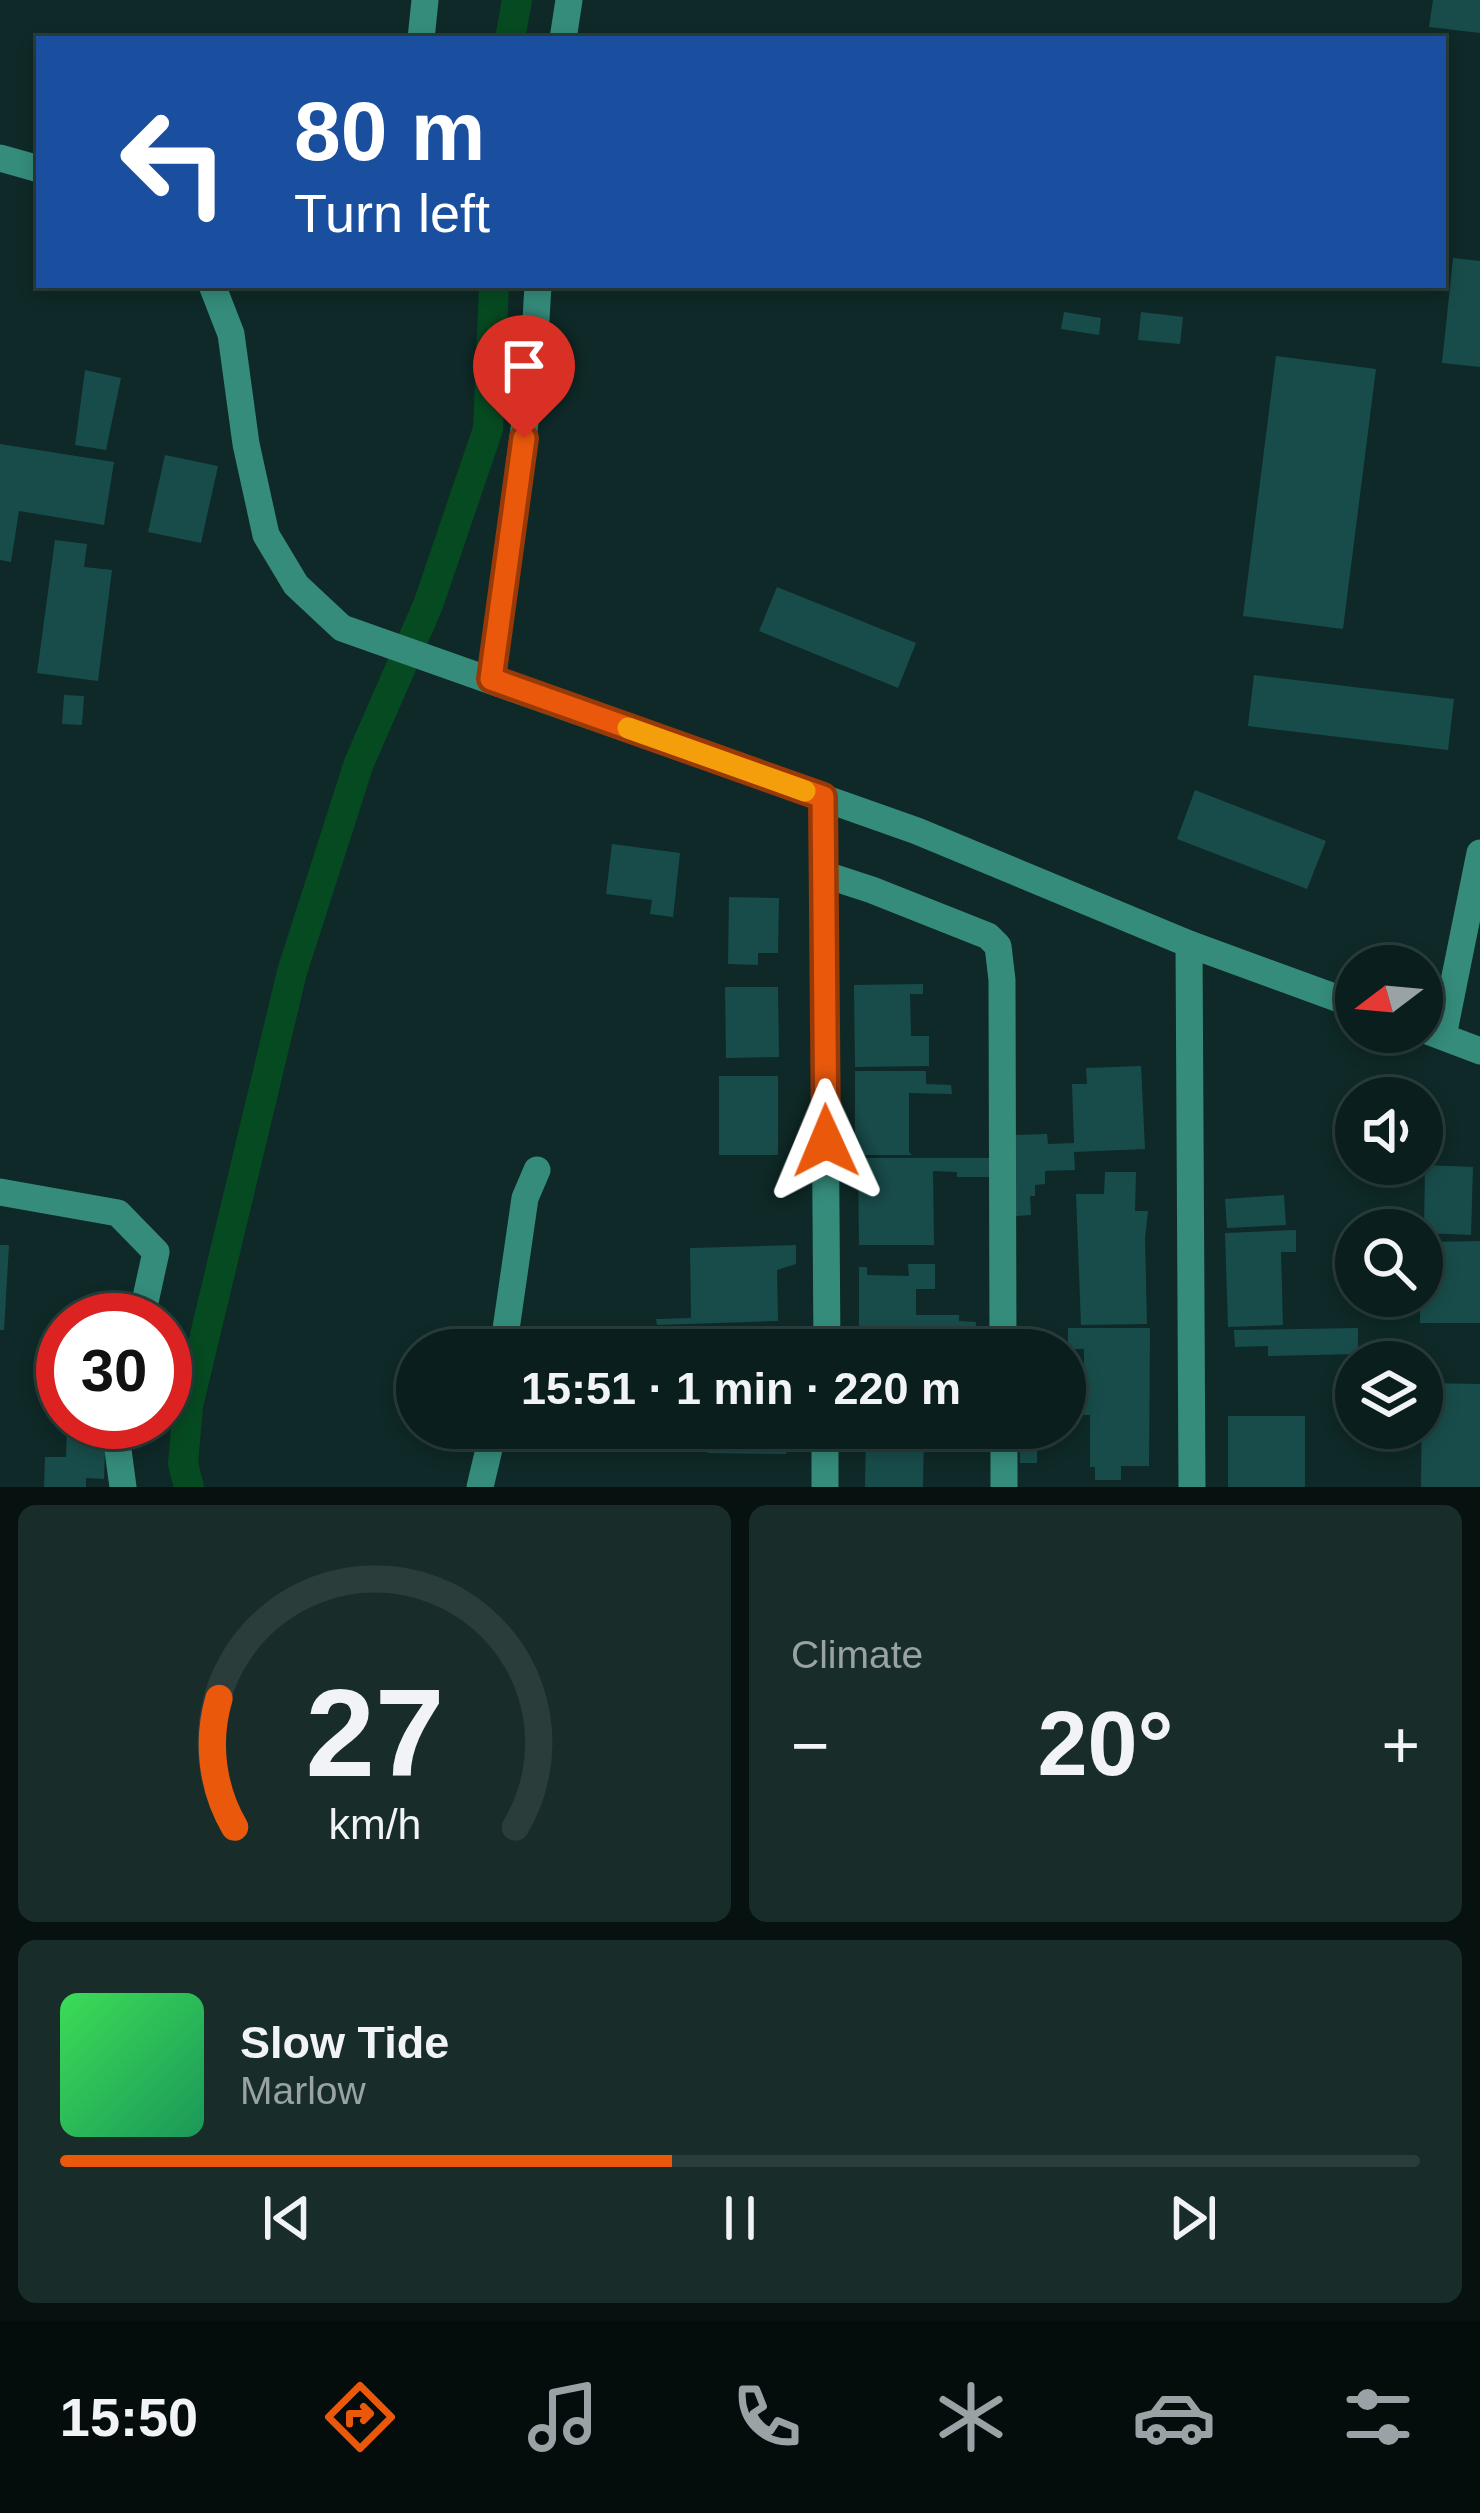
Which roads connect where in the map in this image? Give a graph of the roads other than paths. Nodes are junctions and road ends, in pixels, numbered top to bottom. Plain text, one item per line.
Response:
1 (425, 0) edge
2 (569, 0) edge
3 (421, 36) edge
4 (563, 36) edge
5 (0, 158) edge
6 (36, 168) edge
7 (213, 288) edge
8 (538, 288) edge
9 (478, 675) junction
10 (823, 797) junction
11 (1480, 853) edge
12 (823, 874) junction
13 (1189, 944) junction
14 (1443, 991) edge
15 (1335, 997) edge
16 (1443, 1036) edge
17 (1480, 1051) edge
18 (537, 1170) dead end
19 (0, 1192) edge
20 (147, 1293) edge
21 (506, 1329) edge
22 (826, 1329) edge
23 (1003, 1329) edge
24 (118, 1449) edge
25 (489, 1449) edge
26 (825, 1449) edge
27 (1004, 1449) edge
28 (122, 1487) edge
29 (481, 1487) edge
30 (825, 1487) edge
31 (1004, 1487) edge
32 (1192, 1487) edge

1 - 3 street
2 - 4 street
5 - 6 street
7 - 9 street
8 - 9 street
9 - 10 street
10 - 12 street
10 - 13 street
11 - 14 street
12 - 22 street
12 - 23 street
13 - 15 street
13 - 32 street
16 - 17 street
18 - 21 street
19 - 20 street
24 - 28 street
25 - 29 street
26 - 30 street
27 - 31 street

